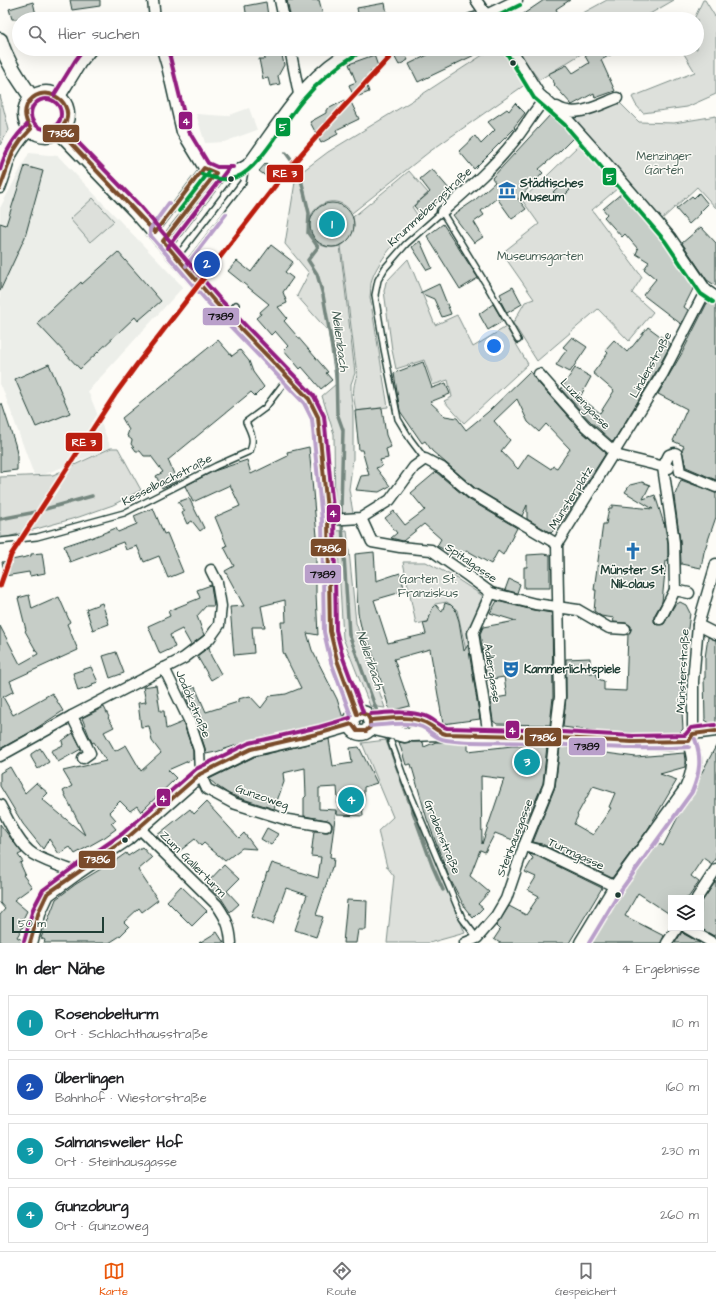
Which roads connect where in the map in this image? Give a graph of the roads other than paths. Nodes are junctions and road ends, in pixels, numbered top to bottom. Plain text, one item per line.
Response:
1 (153, 0) edge
2 (280, 0) edge
3 (476, 0) edge
4 (517, 0) edge
5 (154, 12) edge
6 (283, 12) edge
7 (484, 12) edge
8 (497, 12) edge
9 (0, 40) edge
10 (86, 56) edge
11 (164, 56) edge
12 (291, 56) edge
13 (342, 56) edge
14 (515, 56) edge
15 (299, 94) junction
16 (32, 98) junction
17 (59, 98) junction
18 (617, 98) dead end
19 (545, 99) junction
20 (31, 129) junction
21 (59, 131) junction
22 (250, 162) junction
23 (204, 168) junction
24 (216, 173) junction
25 (233, 173) junction
26 (0, 188) edge
27 (442, 212) junction
28 (159, 237) junction
29 (177, 257) junction
30 (706, 290) junction
31 (716, 297) edge
32 (518, 340) dead end
33 (539, 374) dead end
34 (289, 377) junction
35 (615, 451) junction
36 (425, 458) junction
37 (668, 468) junction
38 (716, 487) edge
39 (361, 518) junction
40 (332, 520) junction
41 (0, 541) edge
42 (557, 544) junction
43 (716, 564) edge
44 (211, 570) dead end
45 (675, 590) junction
46 (491, 593) junction
47 (689, 593) dead end
48 (557, 608) junction
49 (660, 619) dead end
50 (698, 625) junction
51 (625, 629) dead end
52 (716, 634) edge
53 (558, 659) joint
54 (164, 668) junction
55 (72, 716) junction
56 (355, 719) junction
57 (716, 731) edge
58 (399, 732) junction
59 (437, 733) junction
60 (489, 736) junction
61 (691, 737) junction
62 (555, 738) junction
63 (0, 756) edge
64 (82, 758) dead end
65 (200, 774) junction
66 (0, 805) edge
67 (326, 826) dead end
68 (139, 828) junction
69 (524, 846) junction
70 (716, 869) edge
71 (77, 872) junction
72 (616, 887) junction
73 (699, 895) edge
74 (675, 931) edge
75 (692, 931) edge
76 (480, 941) edge
77 (30, 943) edge
78 (231, 943) edge
79 (465, 943) edge
80 (582, 943) edge
81 (667, 943) edge
82 (713, 943) edge

1 - 5 street
2 - 6 street
3 - 7 street
4 - 8 street
9 - 16 street
10 - 17 street
11 - 23 street
12 - 15 street
13 - 15 street
14 - 19 street
15 - 22 street
16 - 17 street
16 - 20 street
17 - 21 street
18 - 19 street
19 - 27 street, Krummebergstraße
19 - 30 street
20 - 21 street
20 - 26 street
21 - 28 street
22 - 25 street
22 - 29 lane
23 - 24 street
23 - 28 lane
24 - 25 street
24 - 28 lane
25 - 29 lane
27 - 32 lane
27 - 36 lane, Krummebergstraße
28 - 29 street
29 - 34 street
30 - 31 street
30 - 35 street, Lindenstraße
33 - 35 street, Luziengasse
34 - 40 street
34 - 41 lane, Kesselbachstraße
35 - 37 street, Luziengasse
35 - 42 street, Münsterplatz
36 - 39 street
36 - 42 street, Krummebergstraße
37 - 38 street
37 - 45 street
39 - 40 street
39 - 46 street, Spitalgasse
40 - 56 street
42 - 48 street, Münsterplatz
43 - 50 street, Münsterstraße
44 - 54 street, Jodokstraße
45 - 47 street
45 - 49 street
46 - 48 street, Spitalgasse
46 - 60 street, Adlergasse
48 - 51 street, Spitalgasse
48 - 53 street, Münsterplatz
50 - 52 street
50 - 61 street, Münsterstraße
53 - 62 street, Steinhausgasse
54 - 55 street, Jodokstraße
54 - 65 street, Jodokstraße
55 - 63 street, Jodokstraße
55 - 64 street
56 - 58 street
56 - 65 street
57 - 61 street
58 - 59 street
58 - 59 street
58 - 76 lane, Grabenstraße
59 - 60 street
60 - 62 street
61 - 62 street
61 - 72 street
62 - 69 street, Steinhausgasse
65 - 67 street, Gunzoweg
65 - 68 street
66 - 71 street
68 - 71 street
68 - 78 street, Zum Gallerturm
69 - 72 street, Turmgasse
69 - 76 street, Steinhausgasse
70 - 73 street
71 - 77 street
72 - 80 street
74 - 81 street
75 - 82 street
76 - 79 street

